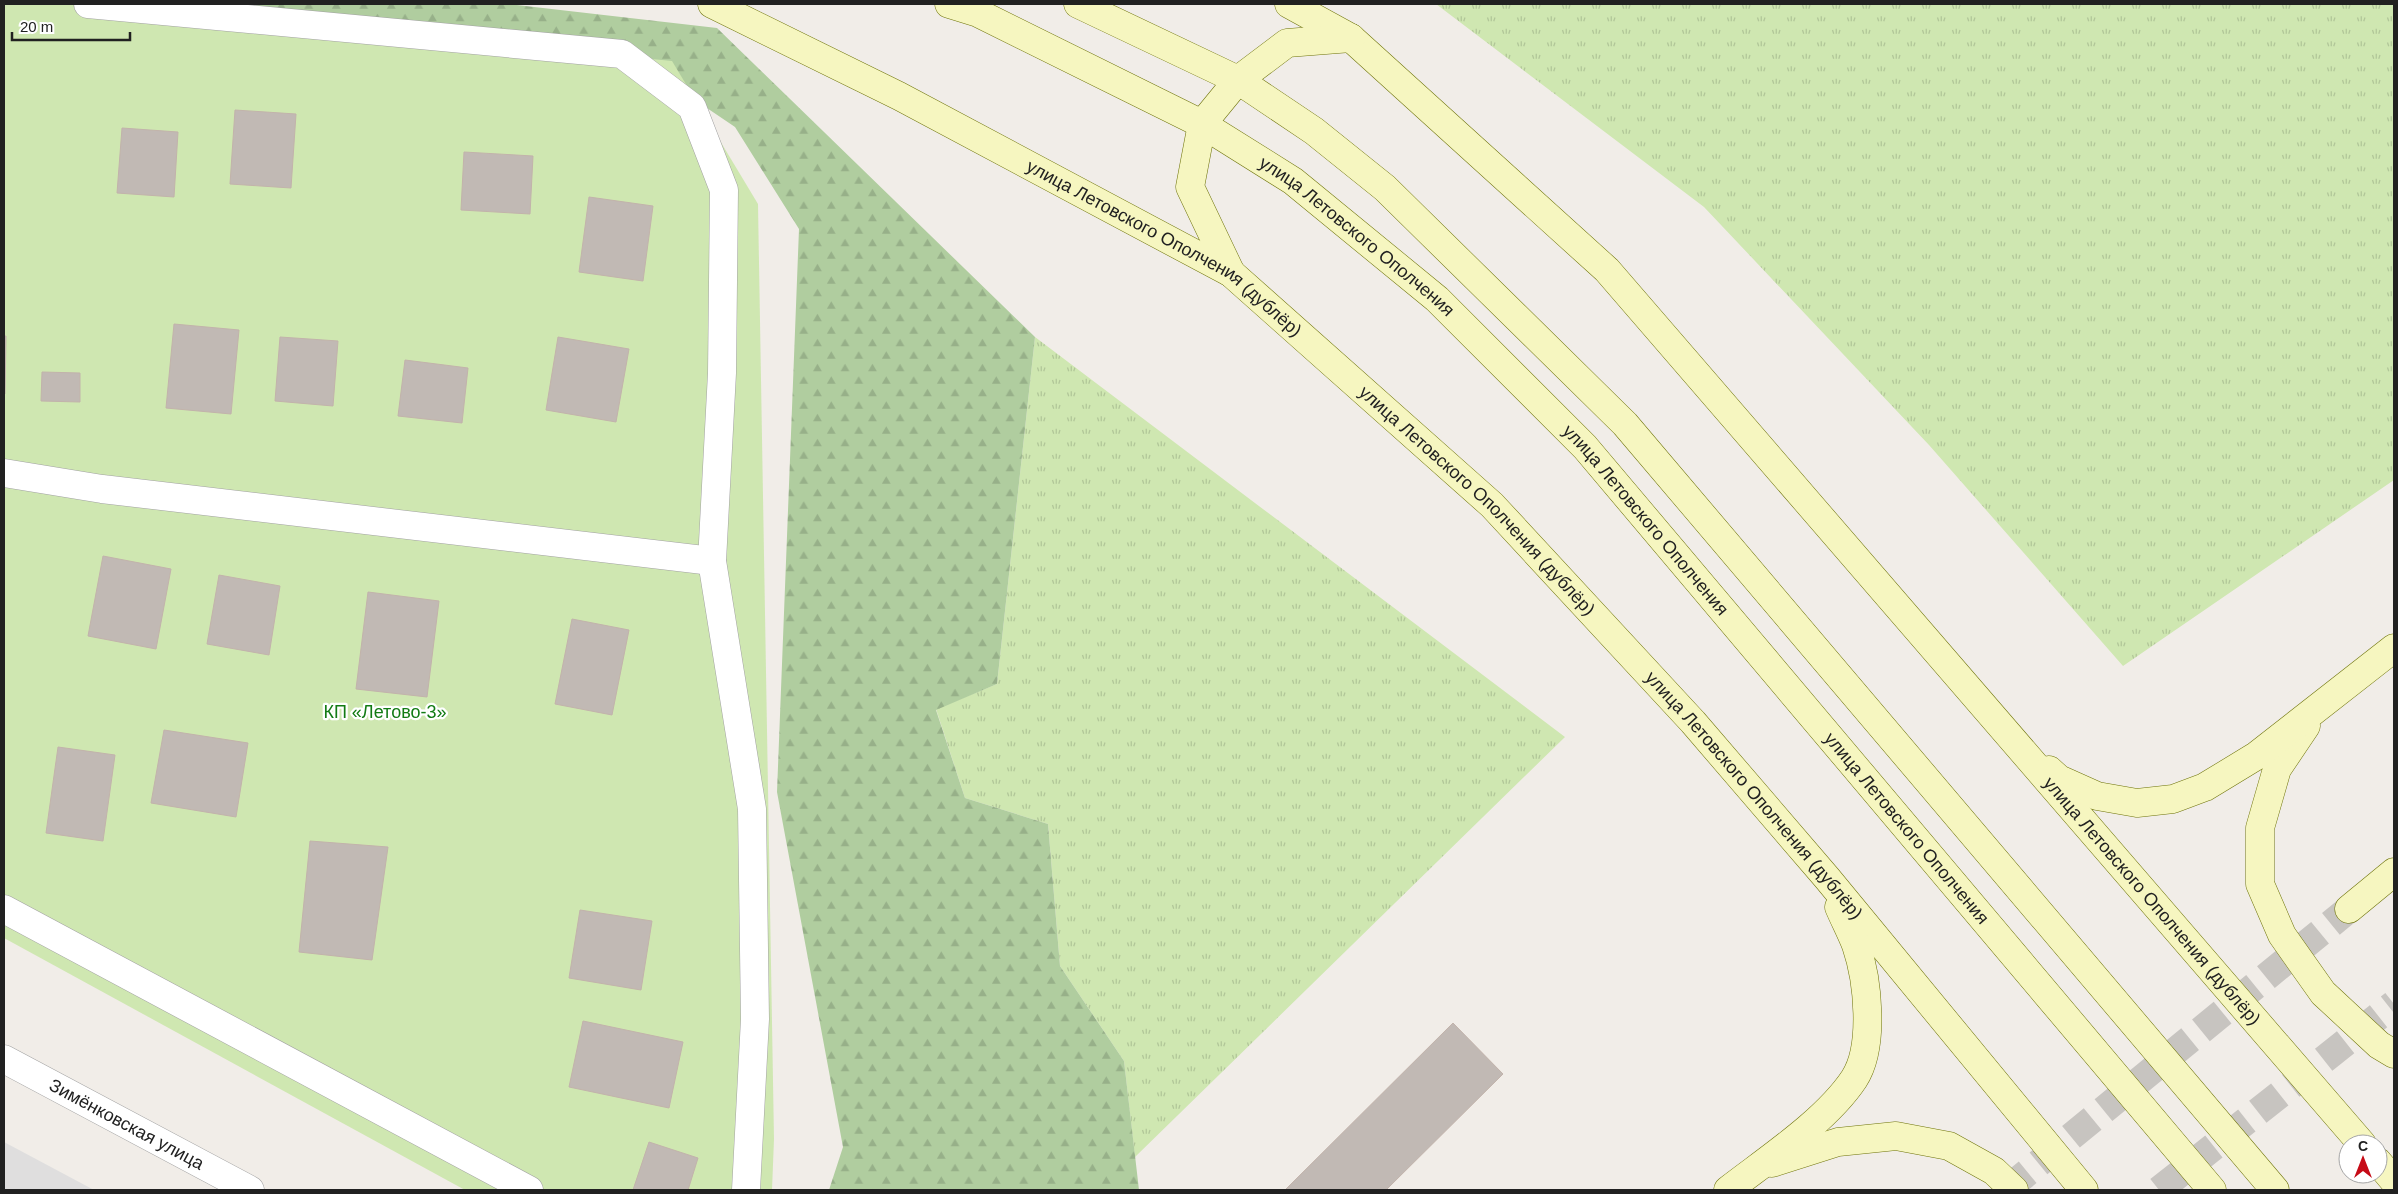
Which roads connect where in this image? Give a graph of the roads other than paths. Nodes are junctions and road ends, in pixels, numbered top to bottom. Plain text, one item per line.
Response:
1 (88, 4) edge
2 (712, 4) edge
3 (949, 4) edge
4 (1078, 4) edge
5 (1289, 4) edge
6 (1351, 38) junction
7 (1238, 80) junction
8 (1202, 124) junction
9 (1231, 273) junction
10 (4, 473) edge
11 (712, 561) junction
12 (2394, 648) edge
13 (2322, 702) junction
14 (2019, 747) junction
15 (2394, 872) edge
16 (1826, 878) junction
17 (4, 909) edge
18 (2349, 909) tunnel mouth
19 (2394, 1054) edge
20 (4, 1059) edge
21 (2353, 1134) edge
22 (1758, 1167) junction
23 (250, 1190) edge
24 (529, 1190) edge
25 (746, 1190) edge
26 (1728, 1190) edge
27 (2014, 1190) edge
28 (2084, 1190) edge
29 (2212, 1190) edge
30 (2275, 1190) edge

1 - 11 street
2 - 9 street, улица Летовского Ополчения (дублёр)
3 - 8 street, улица Летовского Ополчения
4 - 7 street
5 - 6 street, улица Летовского Ополчения (дублёр)
6 - 7 street
6 - 14 street, улица Летовского Ополчения (дублёр)
7 - 8 street
7 - 30 street
8 - 9 street
8 - 29 street, улица Летовского Ополчения
9 - 16 street, улица Летовского Ополчения (дублёр)
10 - 11 street
11 - 25 street
12 - 13 street
13 - 14 street
13 - 19 street
14 - 21 street, улица Летовского Ополчения (дублёр)
15 - 18 street
16 - 22 street
16 - 28 street, улица Летовского Ополчения (дублёр)
17 - 24 street
20 - 23 street, Зимёнковская улица
22 - 26 street
22 - 27 street

